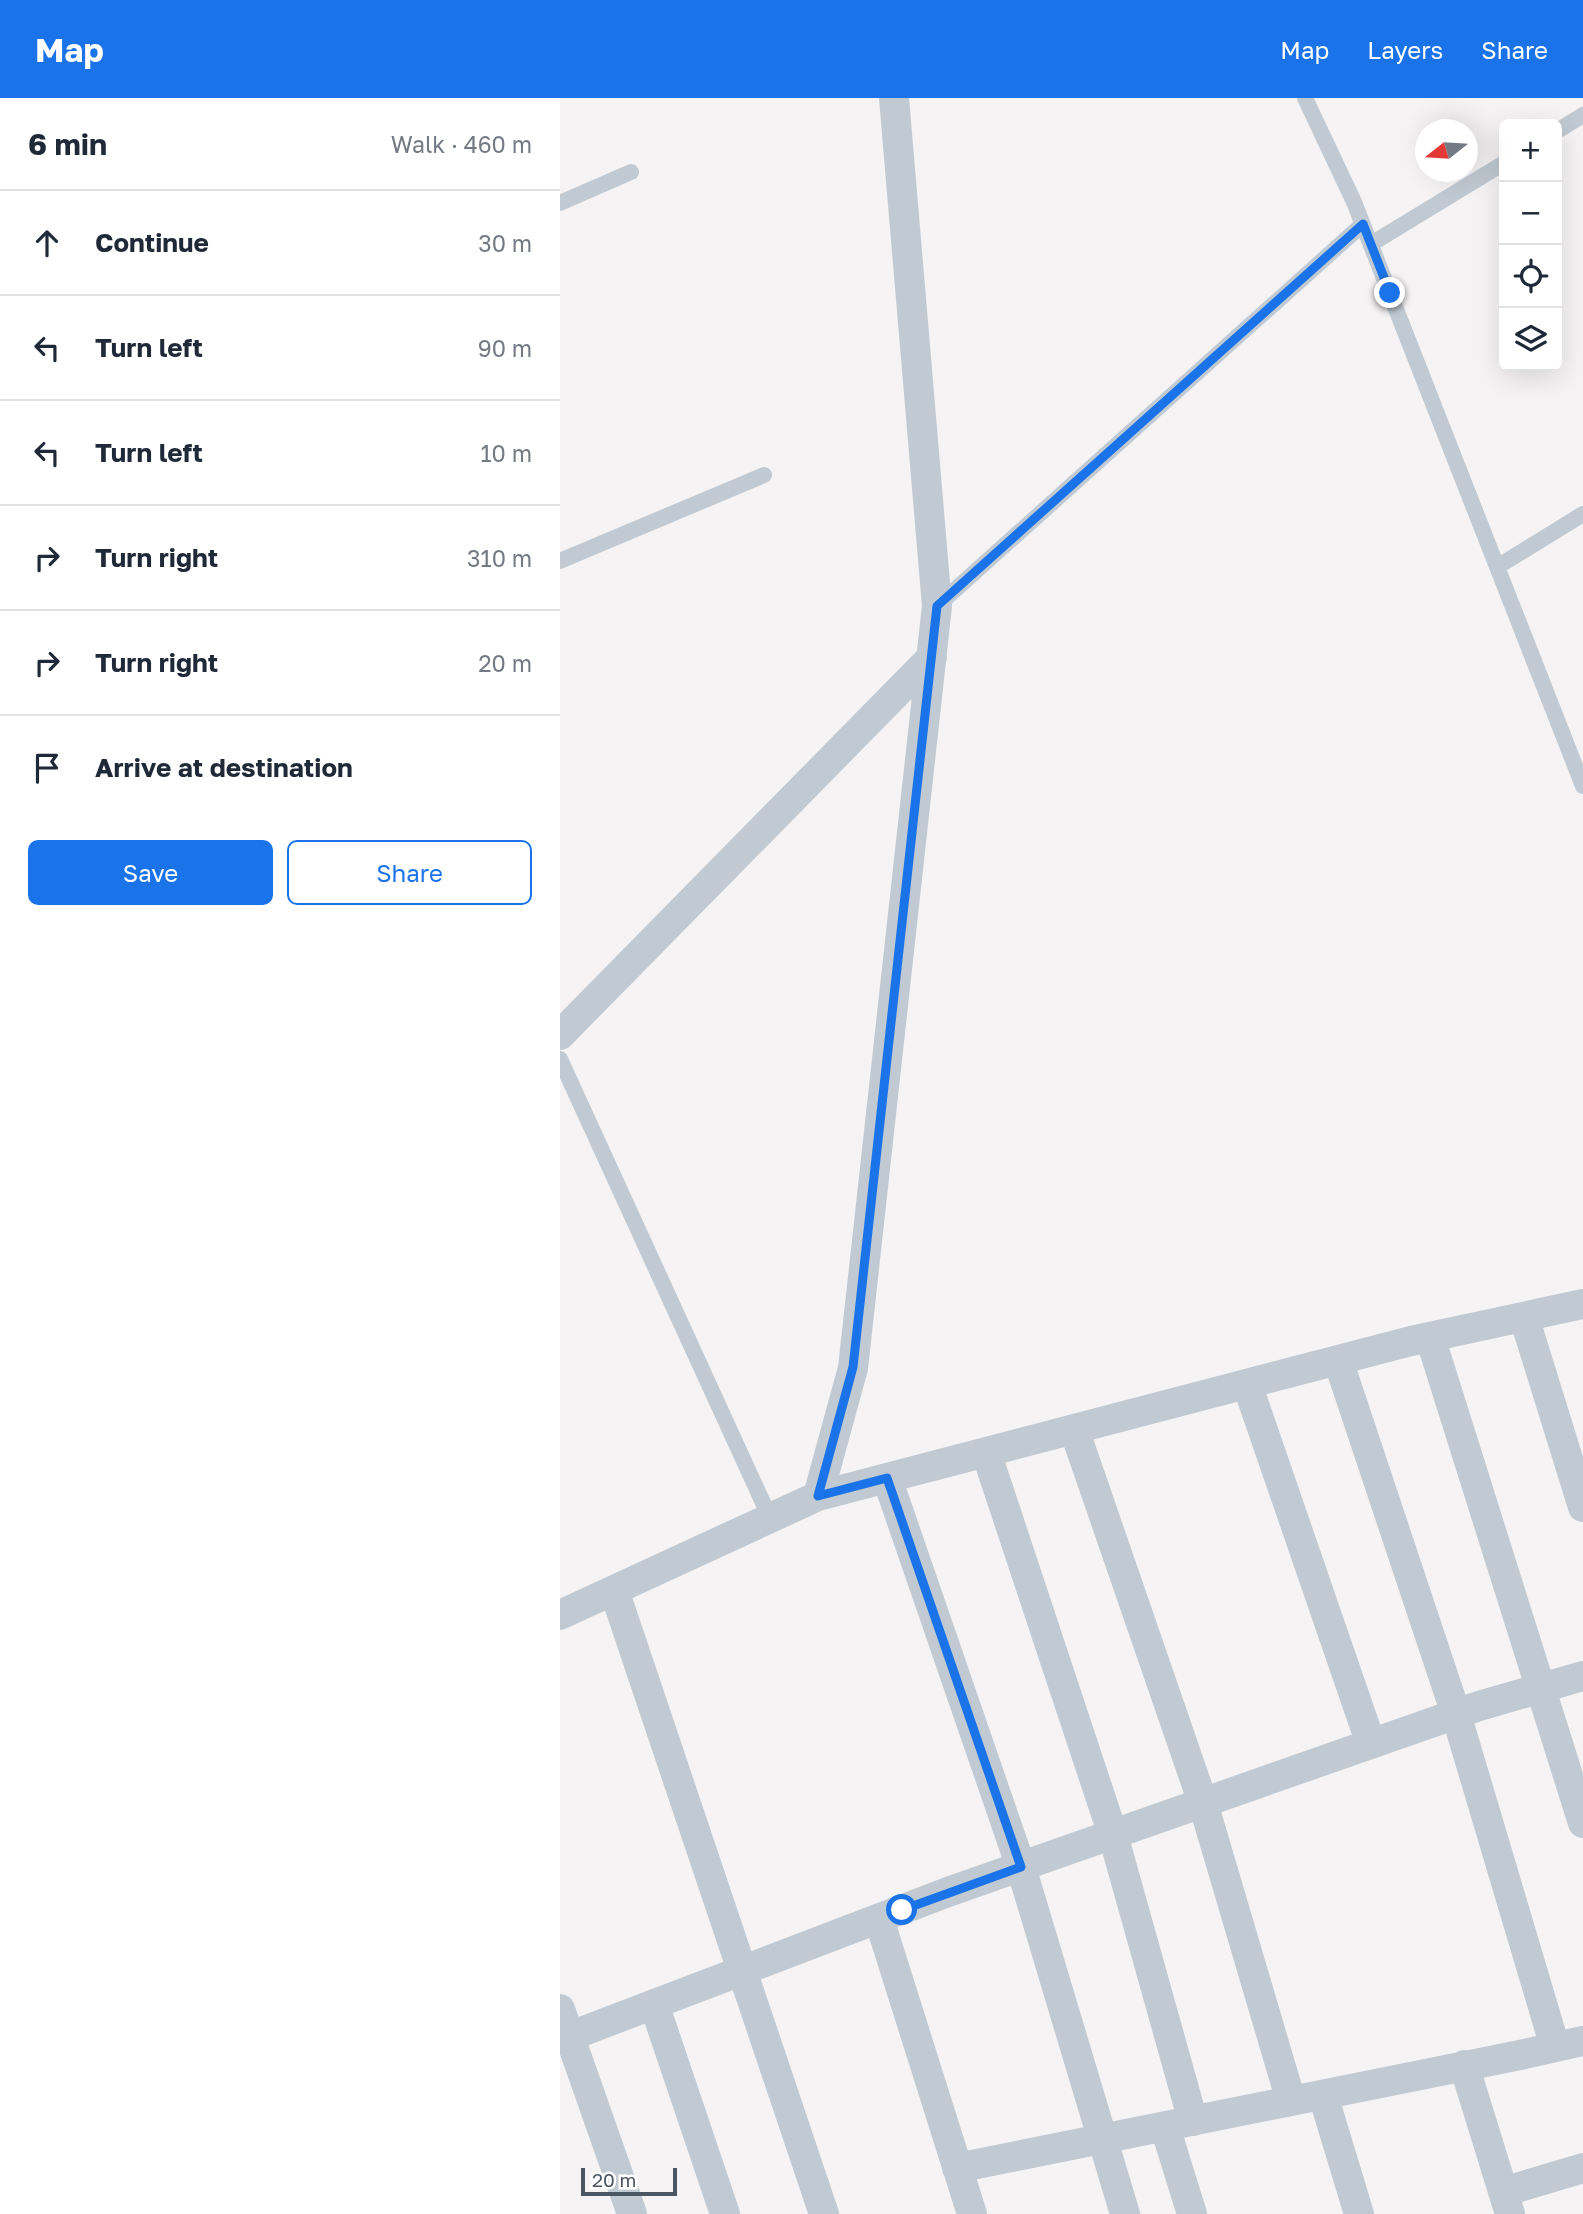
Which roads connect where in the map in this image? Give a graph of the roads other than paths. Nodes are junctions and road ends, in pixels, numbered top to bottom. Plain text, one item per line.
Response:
1 (894, 98) edge
2 (1305, 98) edge
3 (1583, 115) edge
4 (1562, 128) edge
5 (1499, 166) edge
6 (631, 172) dead end
7 (560, 203) edge
8 (1363, 224) junction
9 (1371, 244) junction
10 (764, 475) dead end
11 (1583, 514) edge
12 (560, 561) edge
13 (1497, 567) junction
14 (937, 606) junction
15 (932, 657) junction
16 (1583, 786) edge
17 (560, 1035) edge
18 (560, 1059) edge
19 (1583, 1304) edge
20 (1524, 1317) junction
21 (1430, 1337) junction
22 (1338, 1360) junction
23 (1247, 1384) junction
24 (1074, 1429) junction
25 (986, 1452) junction
26 (887, 1478) junction
27 (818, 1496) junction
28 (1583, 1507) edge
29 (769, 1518) junction
30 (614, 1590) junction
31 (560, 1615) edge
32 (1583, 1676) edge
33 (1542, 1688) junction
34 (1456, 1714) junction
35 (1371, 1744) junction
36 (1203, 1803) junction
37 (1583, 1823) edge
38 (1113, 1835) junction
39 (1021, 1867) junction
40 (879, 1919) junction
41 (741, 1971) junction
42 (654, 2004) junction
43 (563, 2028) edge
44 (1569, 2044) edge
45 (1464, 2066) junction
46 (1323, 2095) junction
47 (1291, 2101) junction
48 (1179, 2124) junction
49 (1102, 2140) junction
50 (957, 2168) junction
51 (1583, 2168) edge
52 (1506, 2203) edge
53 (632, 2214) edge
54 (725, 2214) edge
55 (824, 2214) edge
56 (972, 2214) edge
57 (1125, 2214) edge
58 (1192, 2214) edge
59 (1359, 2214) edge

1 - 14 street
2 - 8 lane
3 - 4 lane
5 - 9 lane
6 - 7 lane
8 - 9 lane
8 - 14 lane
9 - 13 lane
10 - 12 lane
11 - 13 lane
13 - 16 lane
14 - 15 street
15 - 17 street
15 - 27 street
18 - 29 lane
19 - 20 street
20 - 21 street
20 - 28 street
21 - 22 street
21 - 33 street
22 - 23 street
22 - 34 street
23 - 24 street
23 - 35 street
24 - 25 street
24 - 36 street
25 - 26 street
25 - 38 street
26 - 27 street
26 - 39 street
27 - 29 street
29 - 30 street
30 - 31 street
30 - 41 street
32 - 33 street
33 - 34 street
33 - 37 street
34 - 35 street
34 - 44 street
35 - 36 street
36 - 38 street
36 - 47 street
38 - 39 street
38 - 48 street
39 - 40 street
39 - 49 street
40 - 41 street
40 - 50 street
41 - 42 street
41 - 55 street
42 - 43 street
42 - 54 street
43 - 53 street
44 - 45 street
45 - 46 street
45 - 52 street
46 - 47 street
46 - 59 street
47 - 48 street
48 - 49 street
48 - 58 street
49 - 50 street
49 - 57 street
50 - 56 street
51 - 52 street

